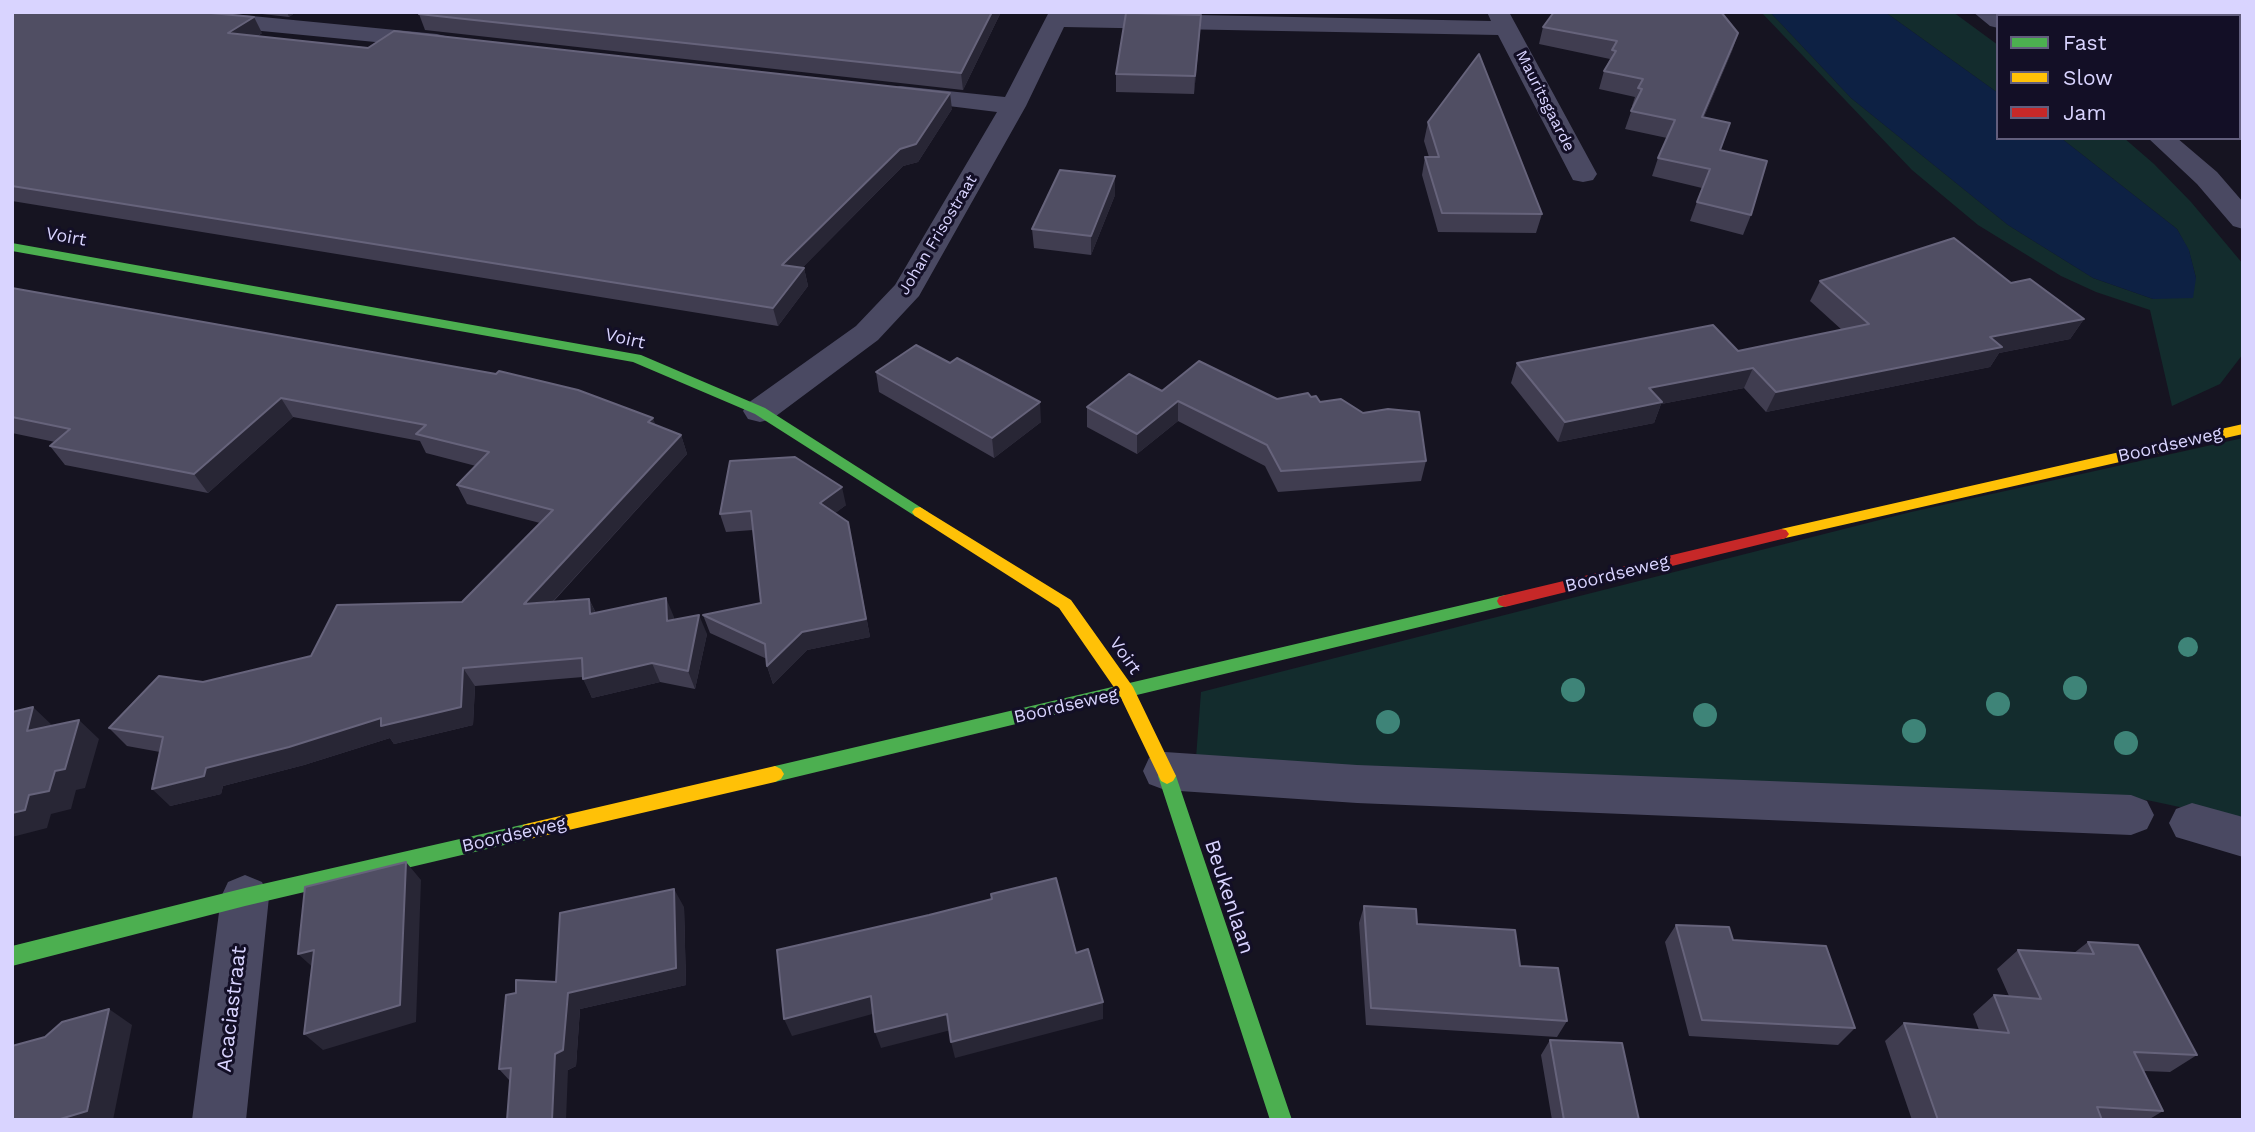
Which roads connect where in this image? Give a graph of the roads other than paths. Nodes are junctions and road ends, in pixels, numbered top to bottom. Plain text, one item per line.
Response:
1 (138, 12) edge
2 (415, 12) edge
3 (1059, 16) edge
4 (1502, 20) edge
5 (382, 35) junction
6 (464, 44) edge
7 (876, 90) edge
8 (1013, 106) junction
9 (2163, 140) edge
10 (1583, 174) dead end
11 (2243, 220) edge
12 (12, 247) edge
13 (760, 411) junction
14 (2243, 429) edge
15 (1126, 692) junction
16 (1165, 771) junction
17 (2131, 815) dead end
18 (2192, 823) dead end
19 (2243, 837) edge
20 (245, 897) junction
21 (12, 956) edge
22 (219, 1120) edge
23 (1281, 1120) edge

1 - 5 street
2 - 5 street
3 - 4 street, Mauritsgaarde
3 - 8 street, Johan Frisostraat
4 - 10 street, Mauritsgaarde
5 - 6 street
7 - 8 street
8 - 13 street, Johan Frisostraat
9 - 11 street
12 - 13 street, Voirt
13 - 15 street, Voirt
14 - 15 street, Boordseweg
15 - 16 street, Beukenlaan
15 - 20 street, Boordseweg
16 - 17 street
16 - 23 street, Beukenlaan
18 - 19 street
20 - 21 street, Boordseweg
20 - 22 street, Acaciastraat

